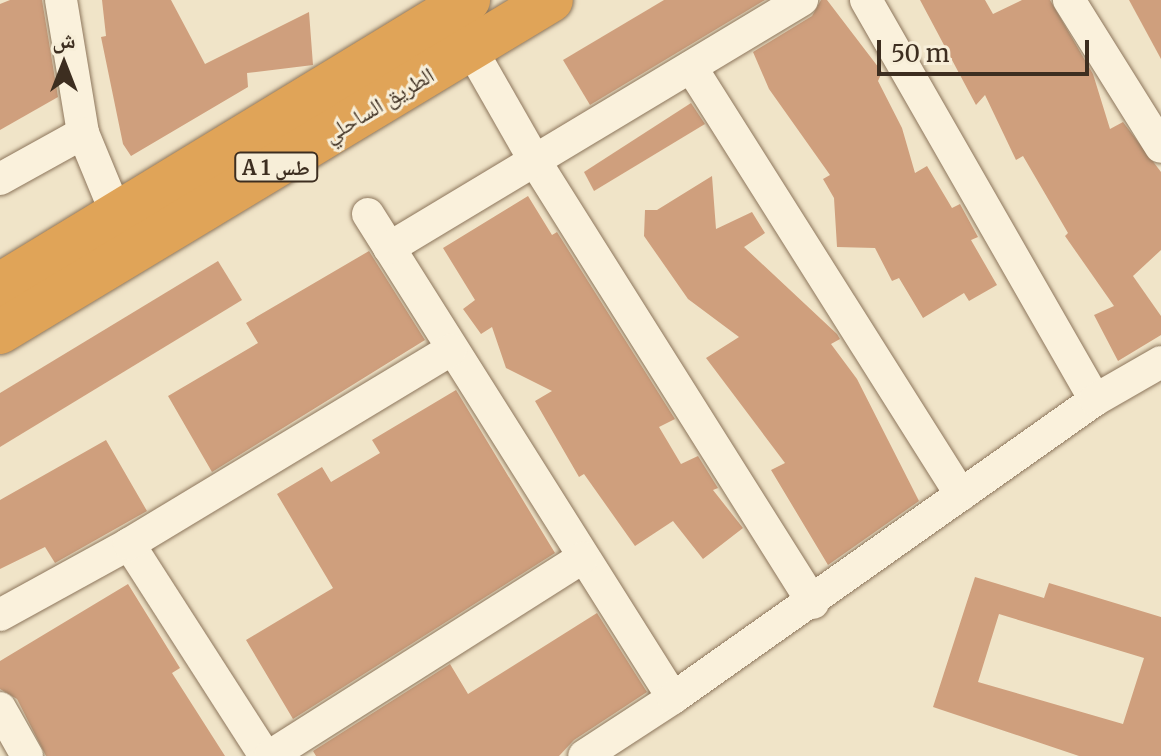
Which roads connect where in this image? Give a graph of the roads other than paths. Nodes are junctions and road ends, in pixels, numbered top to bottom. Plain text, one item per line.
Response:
1 (61, 0) edge
2 (551, 0) edge
3 (802, 0) edge
4 (866, 0) edge
5 (1069, 0) edge
6 (450, 5) edge
7 (471, 49) junction
8 (691, 67) junction
9 (83, 133) junction
10 (1161, 147) edge
11 (535, 161) junction
12 (0, 179) edge
13 (117, 214) junction
14 (368, 214) dead end
15 (389, 248) junction
16 (134, 254) junction
17 (0, 285) edge
18 (0, 332) edge
19 (451, 350) junction
20 (1161, 362) edge
21 (1095, 400) junction
22 (961, 495) junction
23 (129, 544) junction
24 (582, 558) junction
25 (813, 603) junction
26 (0, 615) edge
27 (673, 698) junction
28 (0, 708) edge
29 (27, 756) edge
30 (268, 756) edge
31 (584, 756) edge

1 - 9 street
2 - 7 highway, الطريق الساحلي / A 1 طس
3 - 8 street
4 - 21 street
5 - 10 street
6 - 13 highway, الطريق الساحلي / A 1 طس
7 - 11 street
7 - 16 highway, الطريق الساحلي / A 1 طس
8 - 11 street
8 - 22 street
9 - 12 street
9 - 13 street
11 - 15 street
11 - 25 street
13 - 16 street
13 - 17 highway, الطريق الساحلي / A 1 طس
14 - 15 street
15 - 19 street
16 - 18 highway, الطريق الساحلي / A 1 طس
19 - 23 street
19 - 24 street
20 - 21 street
21 - 22 street
22 - 25 street
23 - 26 street
23 - 30 street
24 - 27 street
24 - 30 street
25 - 27 street
27 - 31 street
28 - 29 street

